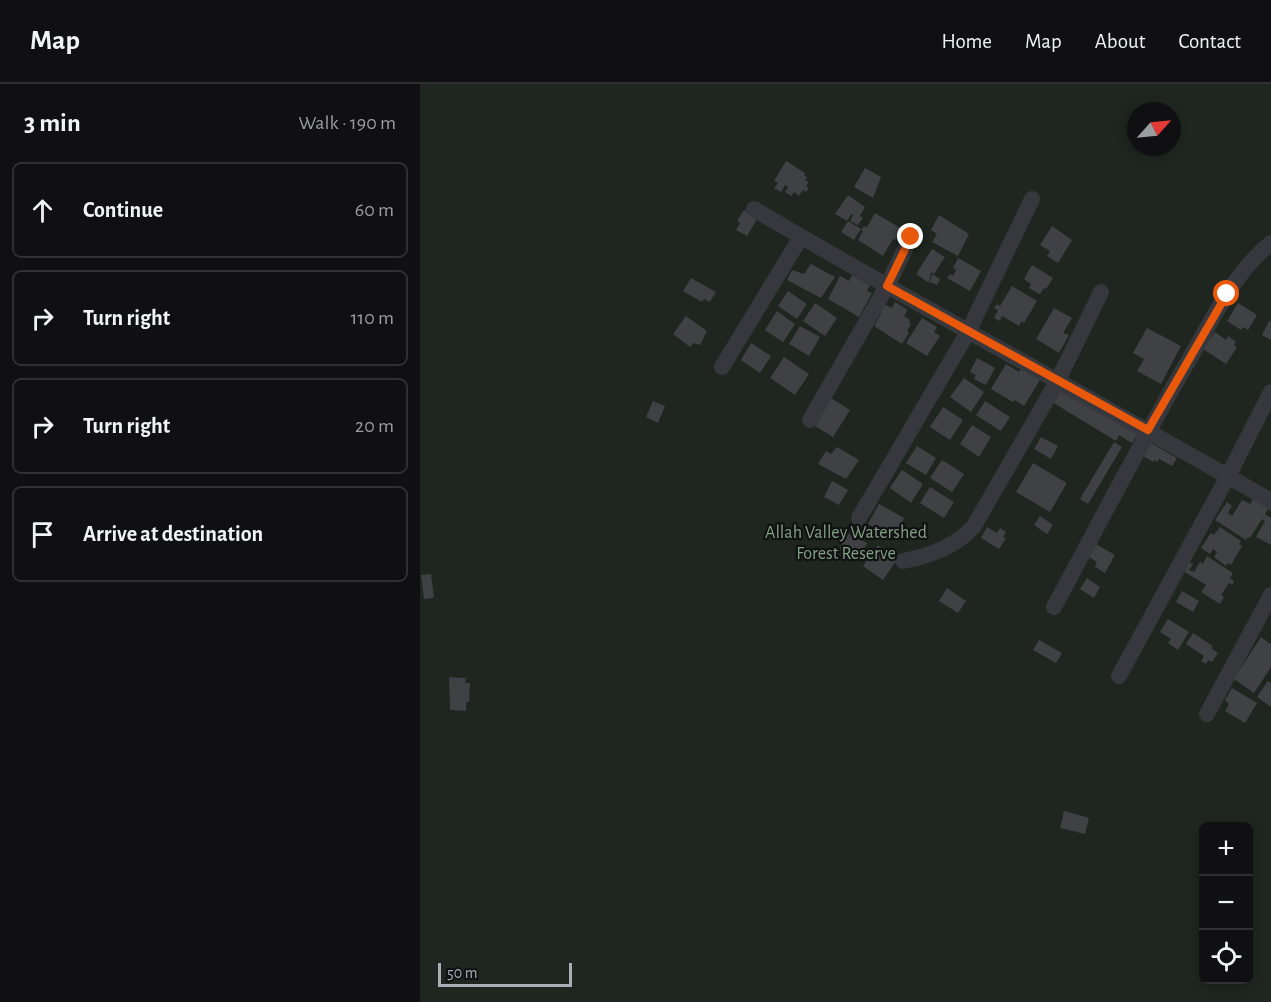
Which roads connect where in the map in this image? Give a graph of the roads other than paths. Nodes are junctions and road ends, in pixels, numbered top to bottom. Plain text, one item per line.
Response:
1 (1032, 199) dead end
2 (754, 209) dead end
3 (801, 237) junction
4 (911, 237) dead end
5 (1271, 243) edge
6 (887, 286) junction
7 (1101, 292) dead end
8 (968, 332) junction
9 (722, 367) dead end
10 (1058, 380) junction
11 (1271, 392) edge
12 (810, 420) dead end
13 (1148, 430) junction
14 (1228, 476) junction
15 (1271, 501) edge
16 (859, 518) dead end
17 (903, 561) dead end
18 (1271, 595) edge
19 (1054, 608) dead end
20 (1119, 676) dead end
21 (1207, 714) dead end

1 - 8 street
2 - 3 street
3 - 6 street
3 - 9 street
4 - 6 street
5 - 13 street
6 - 8 street
6 - 12 street
7 - 10 street
8 - 10 street
8 - 16 street
10 - 13 street
10 - 17 street
11 - 14 street
13 - 14 street
13 - 19 street
14 - 15 street
14 - 20 street
18 - 21 street

